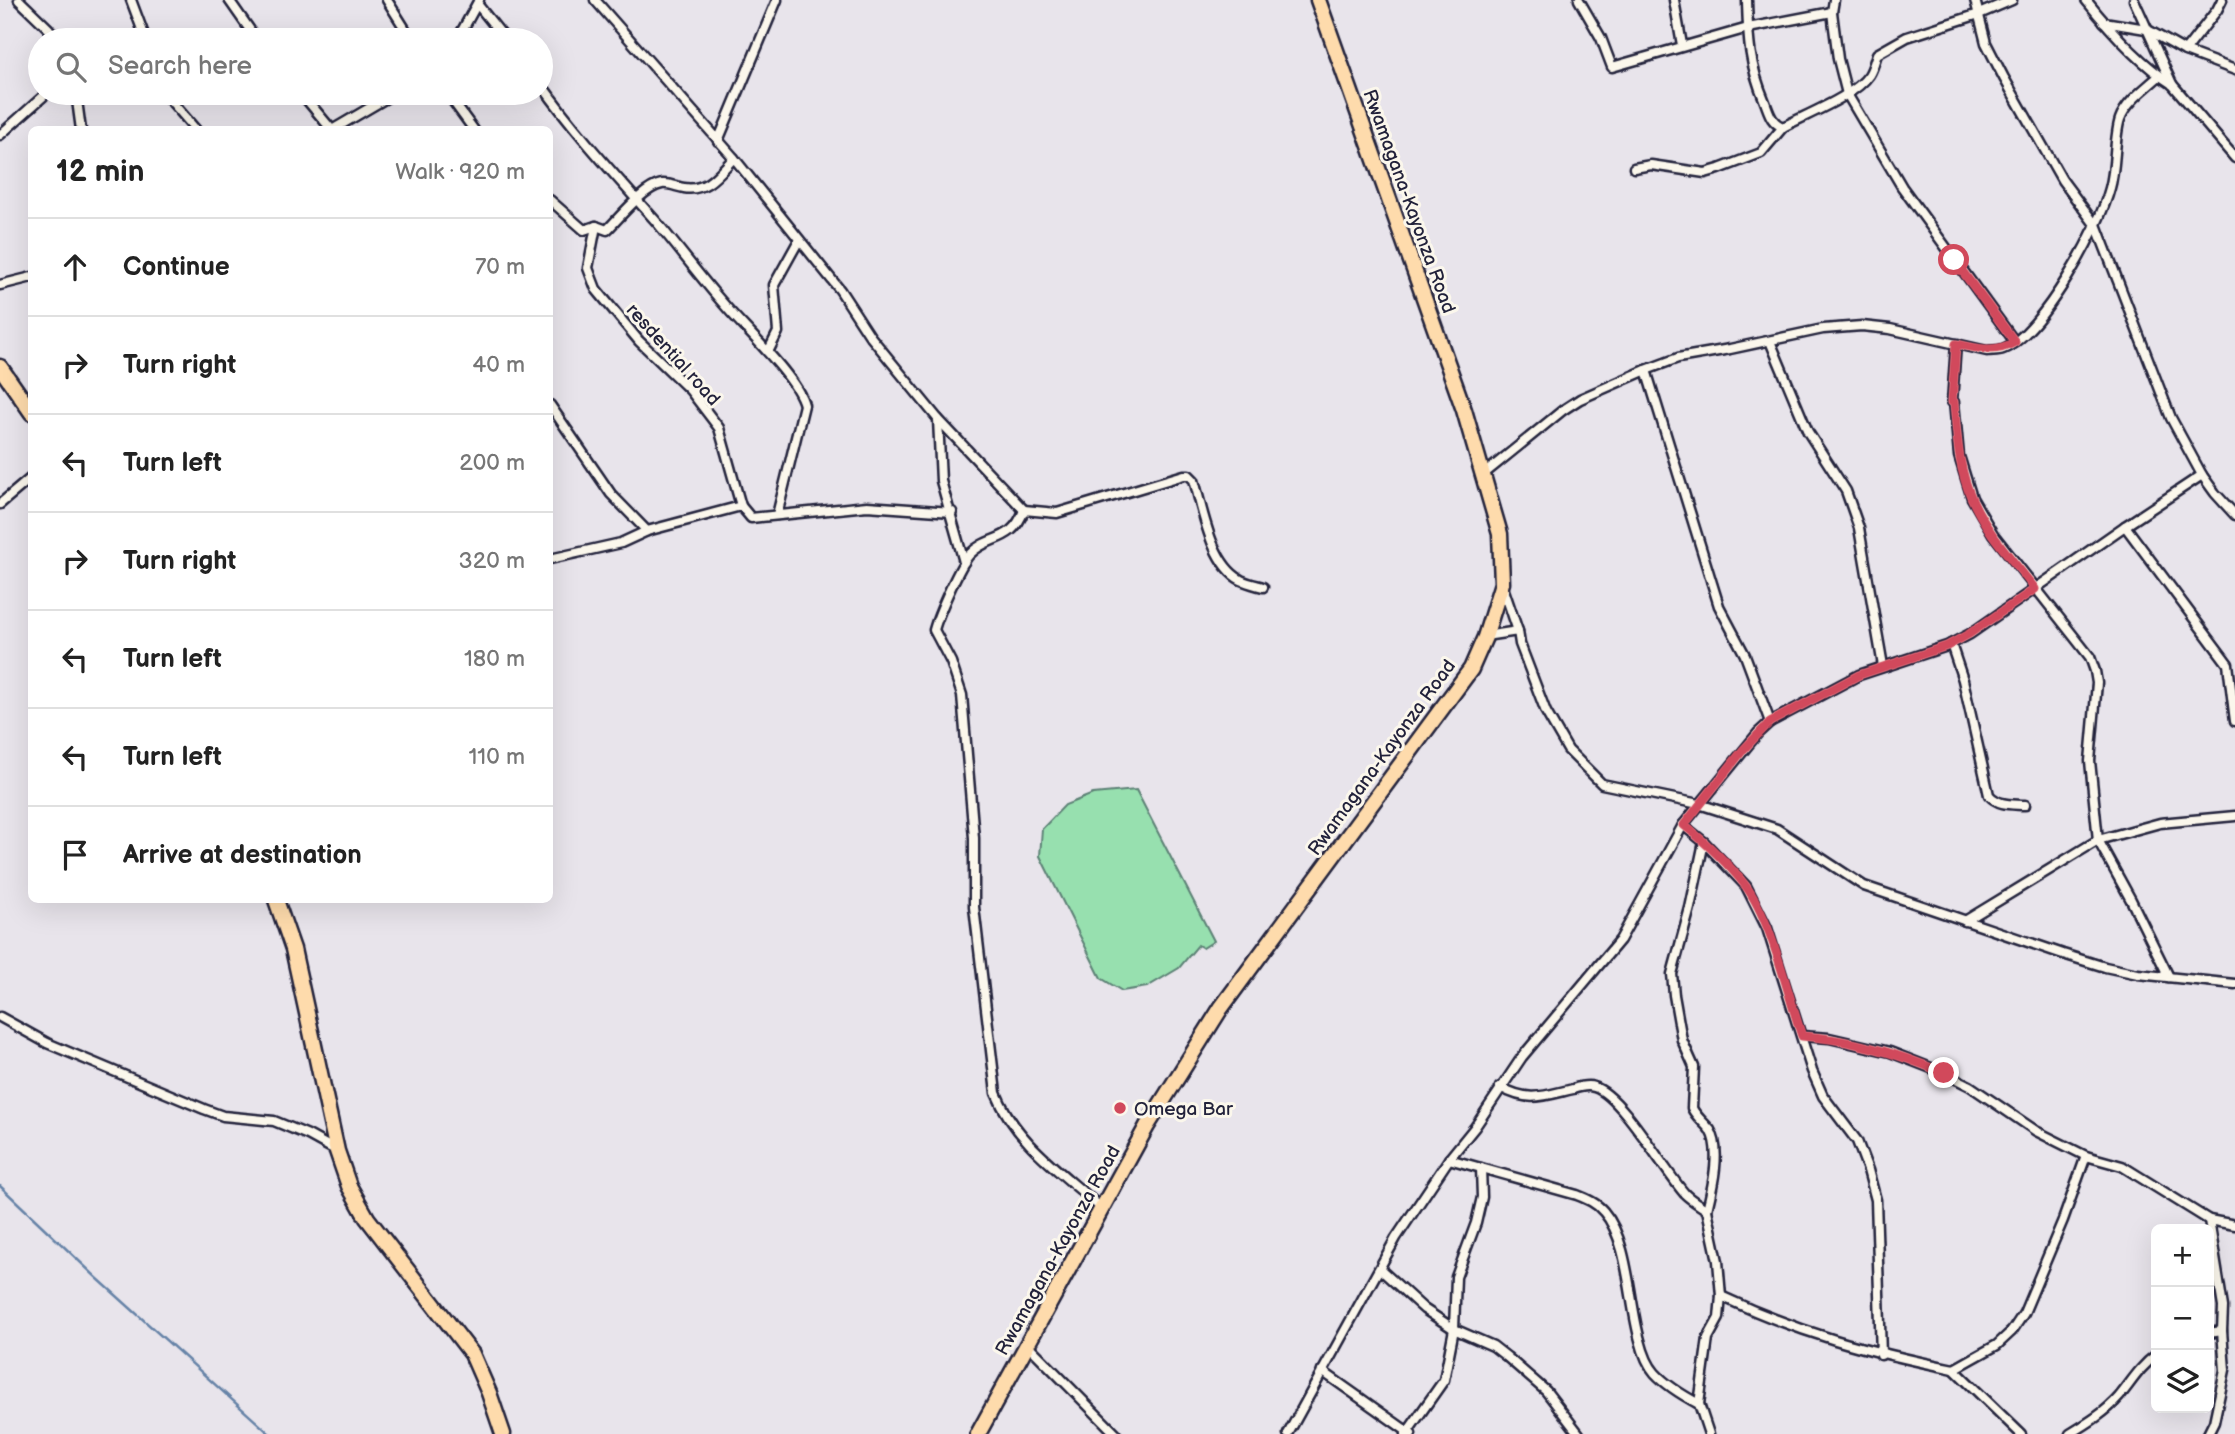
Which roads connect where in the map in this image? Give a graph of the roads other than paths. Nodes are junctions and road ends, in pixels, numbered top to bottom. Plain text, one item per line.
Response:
1 (19, 0) edge
2 (131, 0) edge
3 (229, 0) edge
4 (387, 0) edge
5 (595, 0) edge
6 (776, 0) edge
7 (1318, 0) edge
8 (1579, 0) edge
9 (1674, 0) edge
10 (1747, 0) edge
11 (1834, 0) edge
12 (1975, 0) edge
13 (2012, 0) edge
14 (2086, 0) edge
15 (2134, 0) edge
16 (2222, 0) edge
17 (479, 3) edge
18 (1832, 12) junction
19 (1979, 14) junction
20 (2104, 22) junction
21 (48, 28) edge
22 (142, 28) edge
23 (249, 28) edge
24 (404, 28) edge
25 (464, 28) edge
26 (497, 28) edge
27 (1748, 28) junction
28 (2146, 29) junction
29 (1682, 45) junction
30 (2185, 51) junction
31 (2235, 70) edge
32 (2159, 76) junction
33 (2172, 84) junction
34 (1847, 93) junction
35 (553, 100) edge
36 (34, 105) edge
37 (78, 105) edge
38 (175, 105) edge
39 (311, 105) edge
40 (374, 105) edge
41 (456, 105) edge
42 (80, 126) edge
43 (193, 126) edge
44 (329, 126) edge
45 (337, 126) edge
46 (471, 126) edge
47 (1783, 127) junction
48 (0, 135) edge
49 (718, 141) junction
50 (734, 158) junction
51 (2235, 158) edge
52 (1634, 167) dead end
53 (636, 200) junction
54 (553, 203) edge
55 (596, 226) junction
56 (2096, 227) junction
57 (799, 240) junction
58 (28, 278) edge
59 (0, 285) edge
60 (1770, 341) junction
61 (2015, 342) junction
62 (1958, 344) junction
63 (768, 352) junction
64 (0, 368) edge
65 (1646, 370) junction
66 (28, 407) edge
67 (553, 409) edge
68 (938, 419) junction
69 (1484, 474) junction
70 (2202, 475) junction
71 (28, 480) edge
72 (0, 504) edge
73 (741, 506) junction
74 (1024, 510) junction
75 (952, 512) junction
76 (2235, 515) edge
77 (777, 516) junction
78 (2125, 526) junction
79 (647, 531) junction
80 (553, 558) edge
81 (964, 562) junction
82 (1502, 583) junction
83 (1263, 587) dead end
84 (2035, 589) junction
85 (1518, 631) junction
86 (1485, 636) junction
87 (1951, 644) junction
88 (1883, 666) junction
89 (2235, 721) edge
90 (1770, 722) junction
91 (1699, 804) junction
92 (2025, 805) dead end
93 (2235, 816) edge
94 (1684, 825) junction
95 (2098, 840) junction
96 (1704, 842) junction
97 (277, 903) edge
98 (1965, 920) junction
99 (2169, 977) junction
100 (2235, 984) edge
101 (0, 1017) edge
102 (1802, 1036) junction
103 (1500, 1087) junction
104 (337, 1151) junction
105 (2086, 1156) junction
106 (1449, 1159) junction
107 (1481, 1168) junction
108 (1101, 1208) junction
109 (1707, 1210) junction
110 (2209, 1220) junction
111 (2235, 1225) edge
112 (1380, 1269) junction
113 (1721, 1296) junction
114 (1454, 1329) junction
115 (2222, 1331) junction
116 (2214, 1332) edge
117 (1028, 1345) junction
118 (1881, 1354) junction
119 (2151, 1359) edge
120 (1954, 1369) junction
121 (1322, 1371) junction
122 (1699, 1404) junction
123 (1408, 1433) edge
124 (503, 1434) edge
125 (978, 1434) edge
126 (1116, 1434) edge
127 (1288, 1434) edge
128 (1579, 1434) edge
129 (1709, 1434) edge
130 (2021, 1434) edge
131 (2070, 1434) edge
132 (2208, 1434) edge

1 - 21 street
2 - 22 street
3 - 23 street
4 - 24 street
5 - 49 street
6 - 49 street
7 - 69 highway, Rwamagana-Kayonza Road
8 - 29 street
9 - 29 street
10 - 27 street
11 - 18 street
12 - 19 street
13 - 19 street
14 - 20 street
15 - 28 street
16 - 30 street
17 - 25 street
17 - 26 street
18 - 27 street
18 - 34 street
19 - 34 street
19 - 56 street
20 - 28 street
20 - 32 street
27 - 29 street
27 - 47 street
28 - 30 street
28 - 33 street
30 - 31 street
32 - 33 street
32 - 56 street
33 - 51 street
34 - 47 street
34 - 61 street
35 - 53 street
36 - 48 street
37 - 42 street
38 - 43 street
39 - 44 street
40 - 45 street
41 - 46 street
47 - 52 street
49 - 50 street
50 - 53 street
50 - 57 street
53 - 55 street
53 - 63 street
54 - 55 street
55 - 73 street, resdential road
56 - 61 street
56 - 70 street
57 - 63 street
57 - 68 street
58 - 59 street
60 - 62 street
60 - 65 street
60 - 88 street
61 - 62 street
62 - 84 street
63 - 77 street
64 - 66 highway
65 - 69 street
65 - 90 street
67 - 79 street
68 - 74 street
68 - 75 street
69 - 82 highway, Rwamagana-Kayonza Road
70 - 76 street
70 - 78 street
71 - 72 street
73 - 77 street
73 - 79 street
74 - 81 street
74 - 83 street
75 - 77 street
75 - 81 street
78 - 84 street
78 - 89 street
79 - 80 street
81 - 108 street
82 - 85 street
82 - 86 highway, Rwamagana-Kayonza Road
84 - 87 street
84 - 95 street
85 - 86 street
85 - 91 street
86 - 108 highway, Rwamagana-Kayonza Road
87 - 88 street
87 - 92 street
88 - 90 street
90 - 91 street
91 - 94 street
91 - 98 street
93 - 95 street
94 - 96 street
94 - 103 street
95 - 98 street
95 - 99 street
96 - 102 street
96 - 109 street
97 - 104 highway
98 - 99 street
99 - 100 street
101 - 104 street
102 - 105 street
102 - 118 street
103 - 106 street
103 - 109 street
104 - 124 highway
105 - 110 street
105 - 120 street
106 - 107 street
106 - 112 street
107 - 114 street
107 - 122 street
108 - 117 highway, Rwamagana-Kayonza Road
109 - 113 street
110 - 111 street
110 - 115 street
112 - 114 street
112 - 121 street
113 - 118 street
113 - 122 street
114 - 123 street
114 - 128 street
115 - 116 street
115 - 132 street
117 - 125 highway, Rwamagana-Kayonza Road
117 - 126 street
118 - 120 street
119 - 131 street
120 - 130 street
121 - 123 street
121 - 127 street
122 - 129 street

